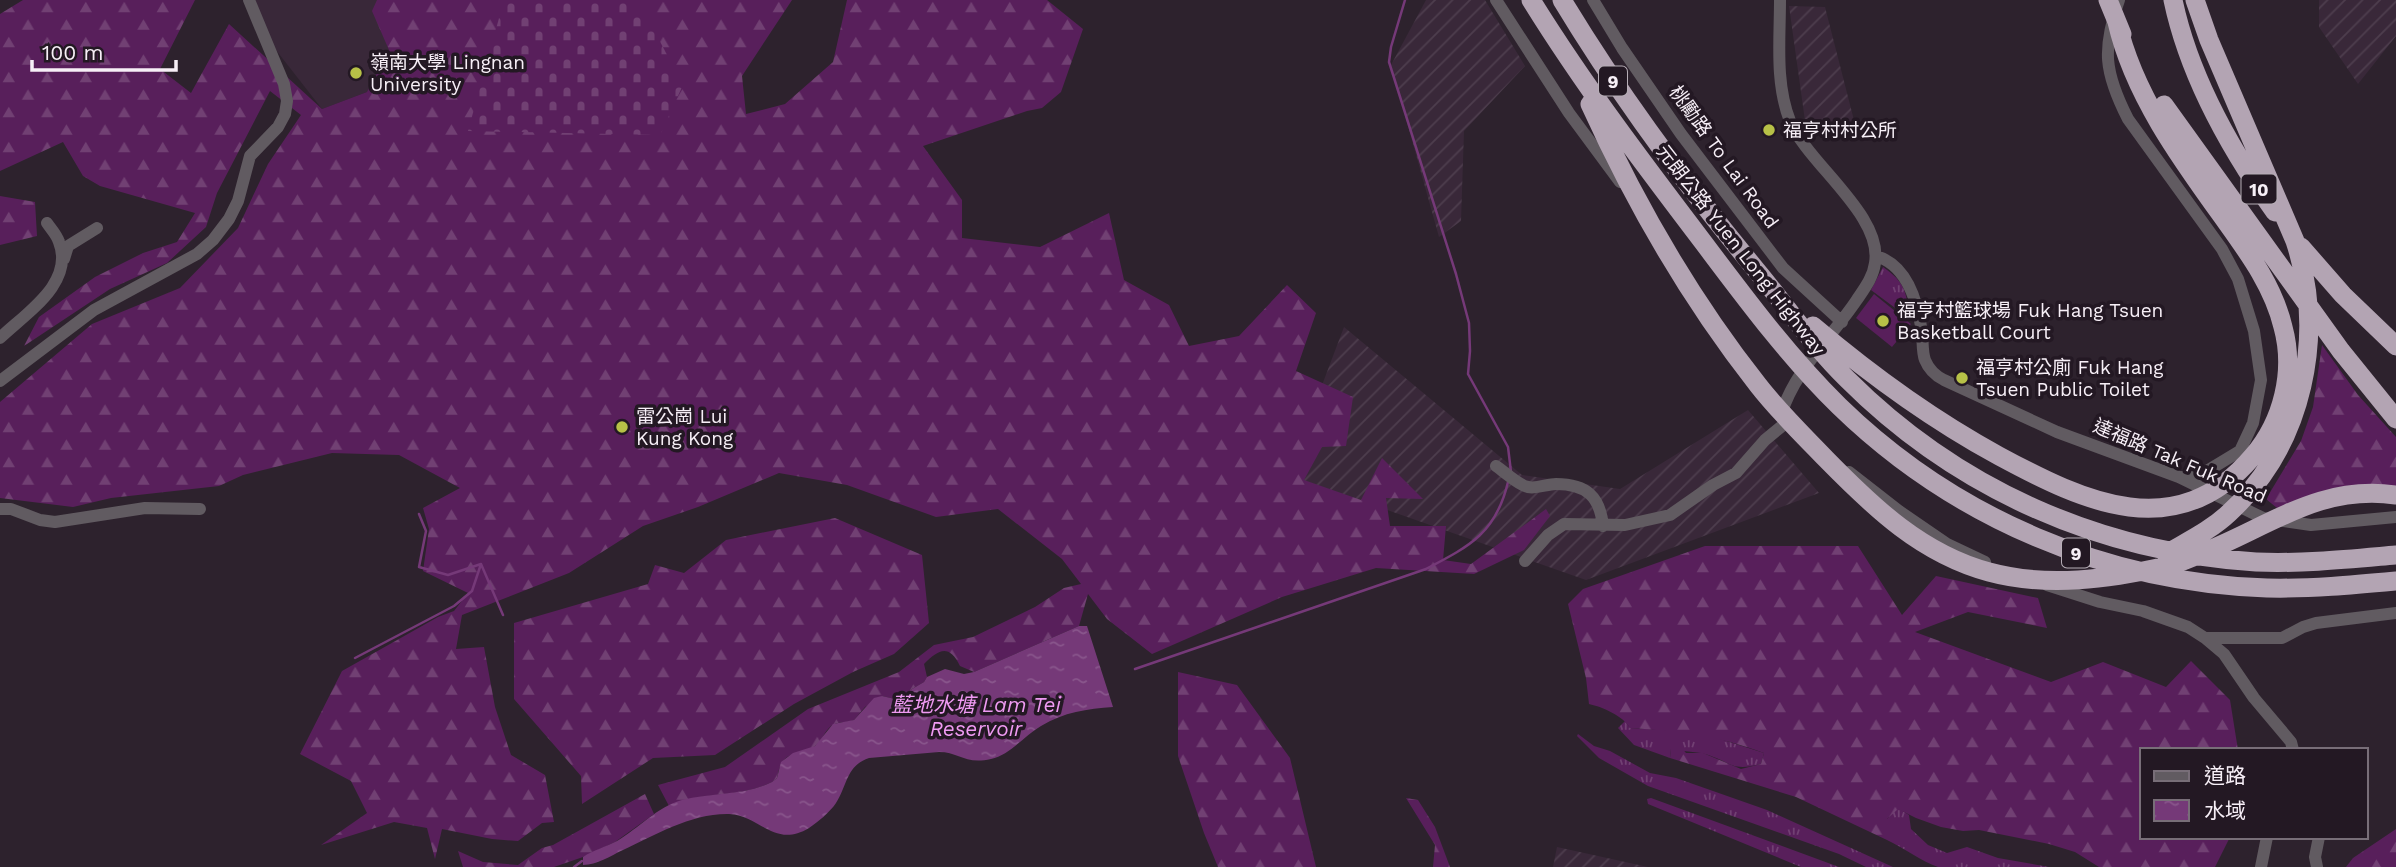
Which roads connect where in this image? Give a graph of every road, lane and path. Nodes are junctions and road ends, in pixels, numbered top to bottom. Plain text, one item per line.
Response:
1 (249, 0) edge
2 (1496, 0) edge
3 (1531, 0) edge
4 (1562, 0) edge
5 (1593, 0) edge
6 (1780, 0) edge
7 (2108, 0) edge
8 (2119, 0) edge
9 (2173, 0) edge
10 (2195, 0) edge
11 (2117, 22) junction
12 (1574, 68) junction
13 (1639, 205) dead end
14 (47, 223) dead end
15 (97, 228) dead end
16 (1876, 256) junction
17 (63, 263) junction
18 (1842, 322) junction
19 (0, 338) edge
20 (1823, 342) junction
21 (2396, 346) edge
22 (0, 381) edge
23 (2396, 419) edge
24 (1782, 426) junction
25 (1496, 466) dead end
26 (2179, 477) junction
27 (2396, 495) edge
28 (0, 509) edge
29 (200, 509) dead end
30 (2396, 517) edge
31 (1603, 526) junction
32 (2396, 555) edge
33 (1525, 561) dead end
34 (2130, 573) junction
35 (2396, 581) edge
36 (2396, 613) edge
37 (2206, 638) junction
38 (2292, 746) edge
39 (2267, 839) edge
40 (2319, 839) edge
41 (2261, 867) edge
42 (2317, 867) edge

1 - 22 street
2 - 13 street
3 - 12 highway, 元朗公路 Yuen Long Highway / 9
4 - 20 highway, 元朗公路 Yuen Long Highway / 9
5 - 18 street, 桃勵路 To Lai Road
6 - 16 street
7 - 11 highway, 10
8 - 26 street
9 - 21 highway, 10
10 - 34 highway
11 - 20 highway
11 - 23 highway, 10
12 - 34 highway
12 - 35 highway, 元朗公路 Yuen Long Highway / 9
14 - 17 street
15 - 17 street
16 - 18 street
16 - 26 street, 達福路 Tak Fuk Road
17 - 19 street
18 - 24 street
20 - 32 highway, 元朗公路 Yuen Long Highway / 9
24 - 31 street
24 - 37 street
25 - 31 street
26 - 30 street, 達福路 Tak Fuk Road
27 - 34 highway
28 - 29 street
31 - 33 street
36 - 37 street
37 - 38 street
39 - 41 street
40 - 42 street

